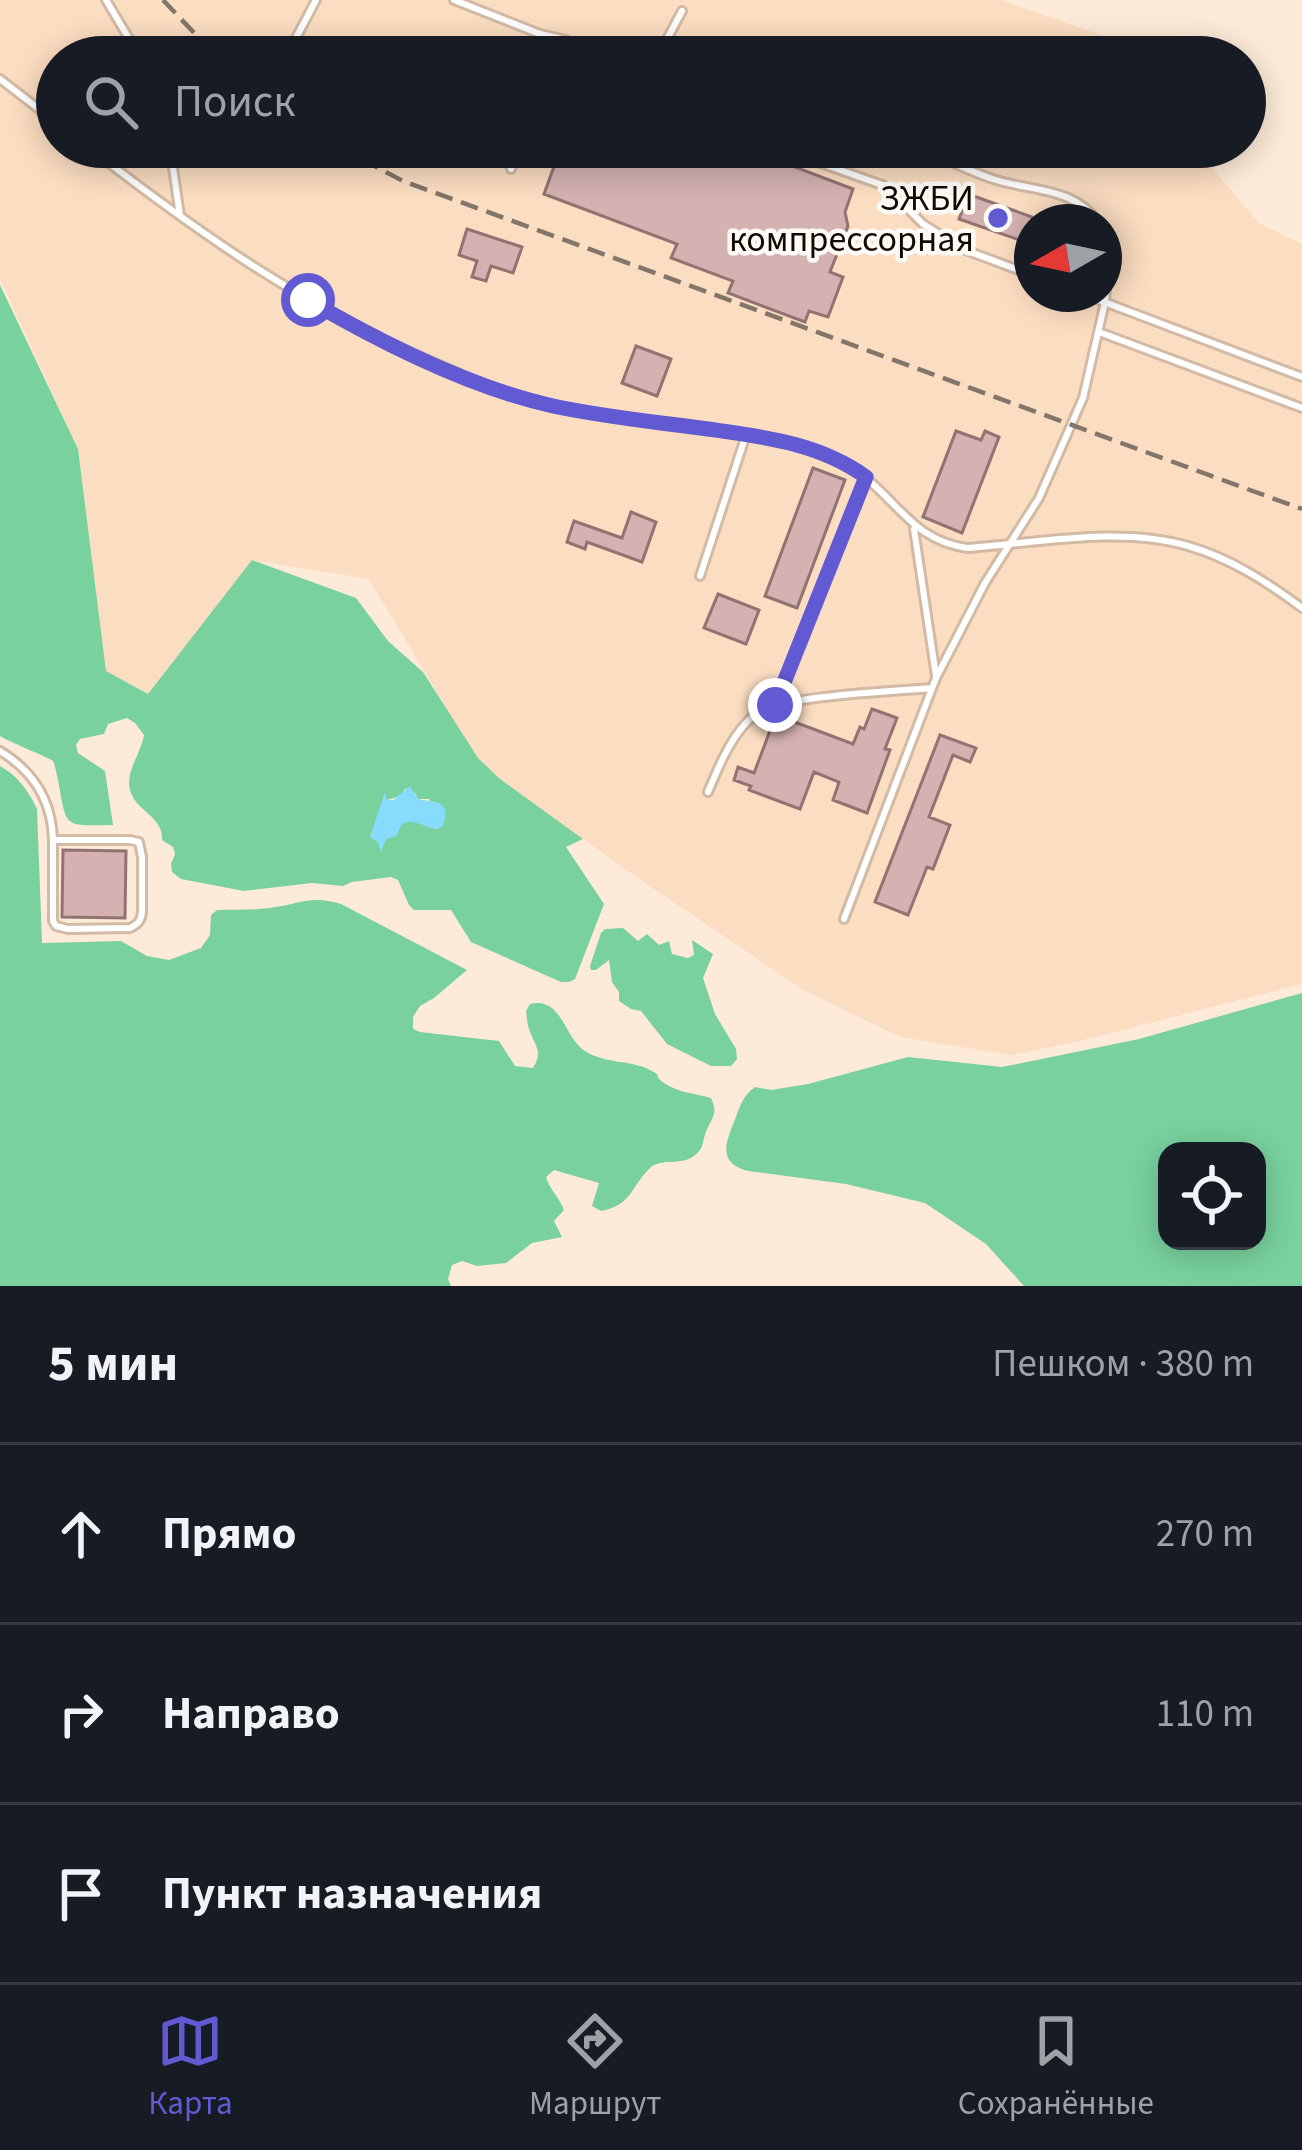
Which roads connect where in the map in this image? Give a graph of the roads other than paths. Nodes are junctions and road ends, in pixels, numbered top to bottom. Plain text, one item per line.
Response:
1 (106, 0) edge
2 (316, 0) edge
3 (454, 0) edge
4 (682, 10) dead end
5 (127, 36) edge
6 (298, 36) edge
7 (549, 36) edge
8 (669, 36) edge
9 (0, 79) edge
10 (36, 107) edge
11 (115, 168) edge
12 (173, 168) edge
13 (834, 168) edge
14 (968, 168) edge
15 (1082, 204) edge
16 (181, 219) junction
17 (1014, 268) edge
18 (1122, 308) edge
19 (1103, 312) edge
20 (1099, 332) junction
21 (1302, 377) edge
22 (1302, 409) edge
23 (746, 435) junction
24 (866, 477) junction
25 (913, 525) junction
26 (1009, 545) junction
27 (700, 576) dead end
28 (1302, 608) edge
29 (936, 678) junction
30 (932, 688) junction
31 (775, 705) junction
32 (0, 751) edge
33 (708, 792) dead end
34 (52, 840) junction
35 (844, 920) dead end

1 - 5 lane
2 - 6 lane
3 - 7 lane
4 - 8 lane
9 - 10 lane
11 - 16 lane
12 - 16 lane
13 - 17 lane
14 - 15 lane
16 - 23 lane
18 - 21 lane
19 - 20 lane
20 - 22 lane
20 - 26 lane
23 - 24 lane
23 - 27 lane
24 - 25 lane
24 - 31 lane
25 - 26 lane
25 - 29 lane
26 - 28 lane
26 - 29 lane
29 - 30 lane
30 - 31 lane
30 - 35 lane
31 - 33 lane
32 - 34 lane
34 - 34 lane

